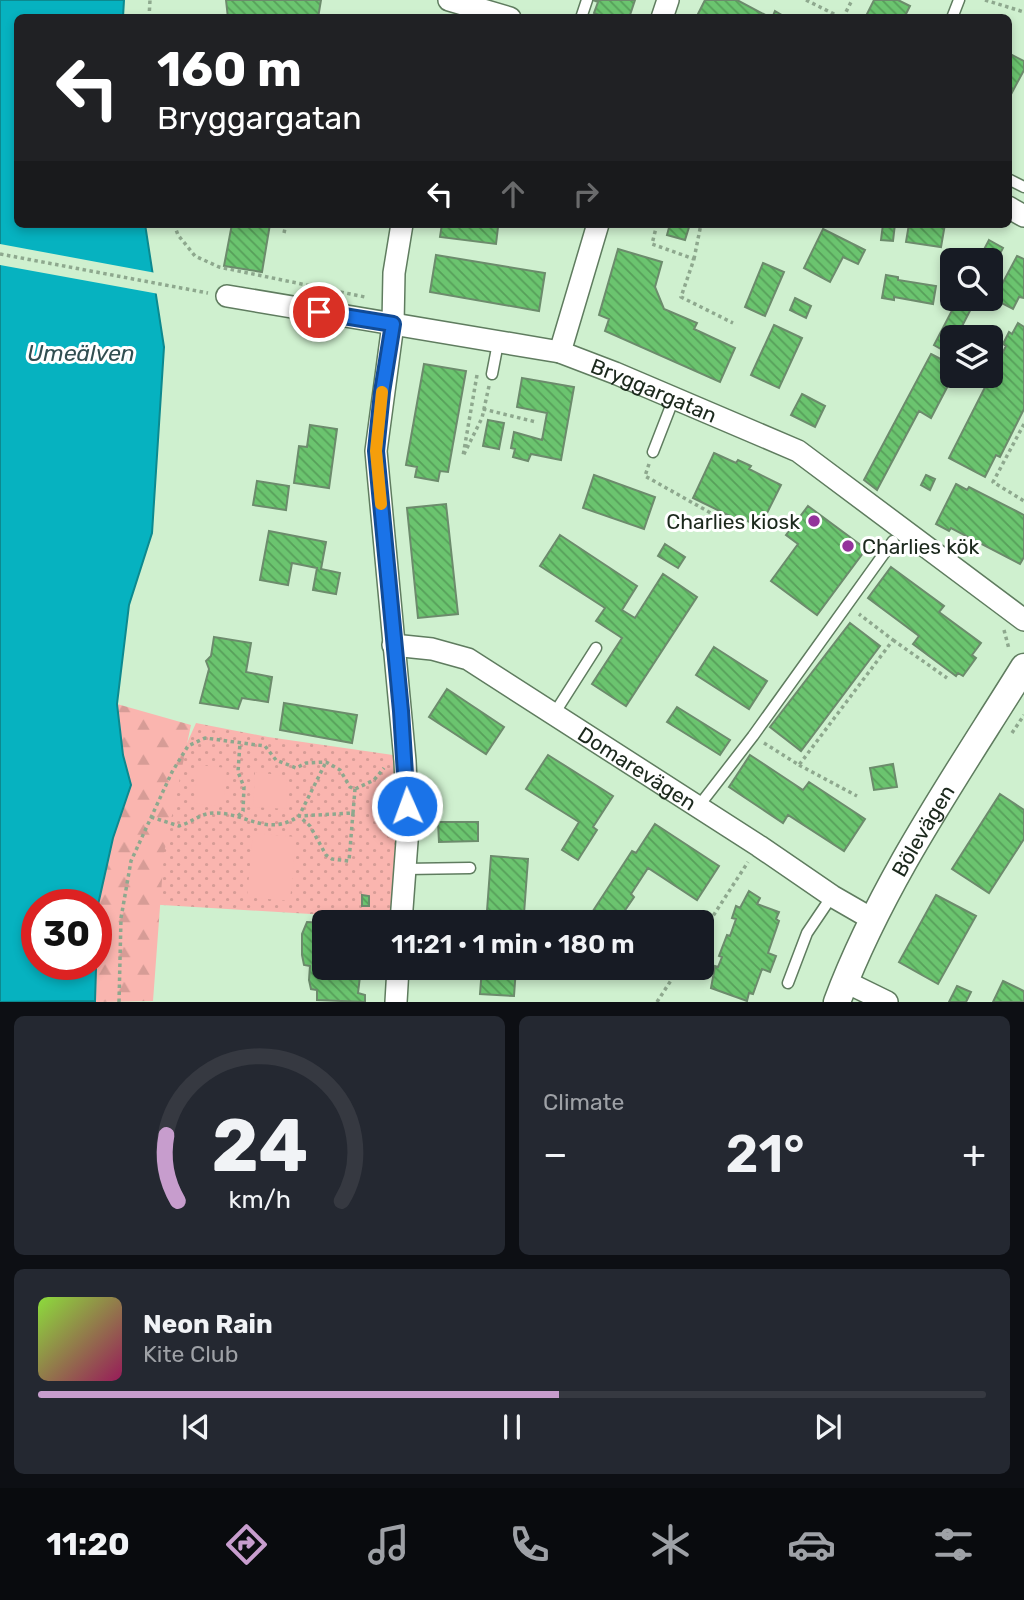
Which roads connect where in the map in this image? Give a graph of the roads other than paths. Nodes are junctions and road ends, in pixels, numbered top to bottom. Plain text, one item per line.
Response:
1 (447, 0) edge
2 (496, 14) edge
3 (401, 228) edge
4 (597, 228) edge
5 (227, 296) road end
6 (393, 324) junction
7 (499, 343) junction
8 (560, 352) junction
9 (492, 374) road end
10 (674, 398) junction
11 (653, 452) road end
12 (893, 541) dead end
13 (1024, 620) edge
14 (393, 645) junction
15 (596, 648) dead end
16 (1020, 661) edge
17 (554, 714) junction
18 (698, 807) junction
19 (470, 868) dead end
20 (405, 869) junction
21 (832, 896) junction
22 (402, 910) edge
23 (872, 919) junction
24 (397, 980) edge
25 (788, 983) dead end
26 (841, 991) edge
27 (396, 1002) edge
28 (887, 1002) edge

1 - 2 street
3 - 6 street
4 - 8 street
5 - 6 street, Bryggargatan
6 - 7 street, Bryggargatan
6 - 14 street
7 - 8 street, Bryggargatan
7 - 9 lane
8 - 10 street, Bryggargatan
10 - 11 lane
10 - 13 street, Bryggargatan
12 - 18 lane
14 - 17 street, Domarevägen
14 - 20 street
15 - 17 lane
16 - 23 street, Bölevägen
17 - 18 street, Domarevägen
18 - 21 street, Domarevägen
19 - 20 lane
20 - 22 street
21 - 23 street, Domarevägen
21 - 25 lane
23 - 26 street, Bölevägen
24 - 27 street
26 - 28 street

